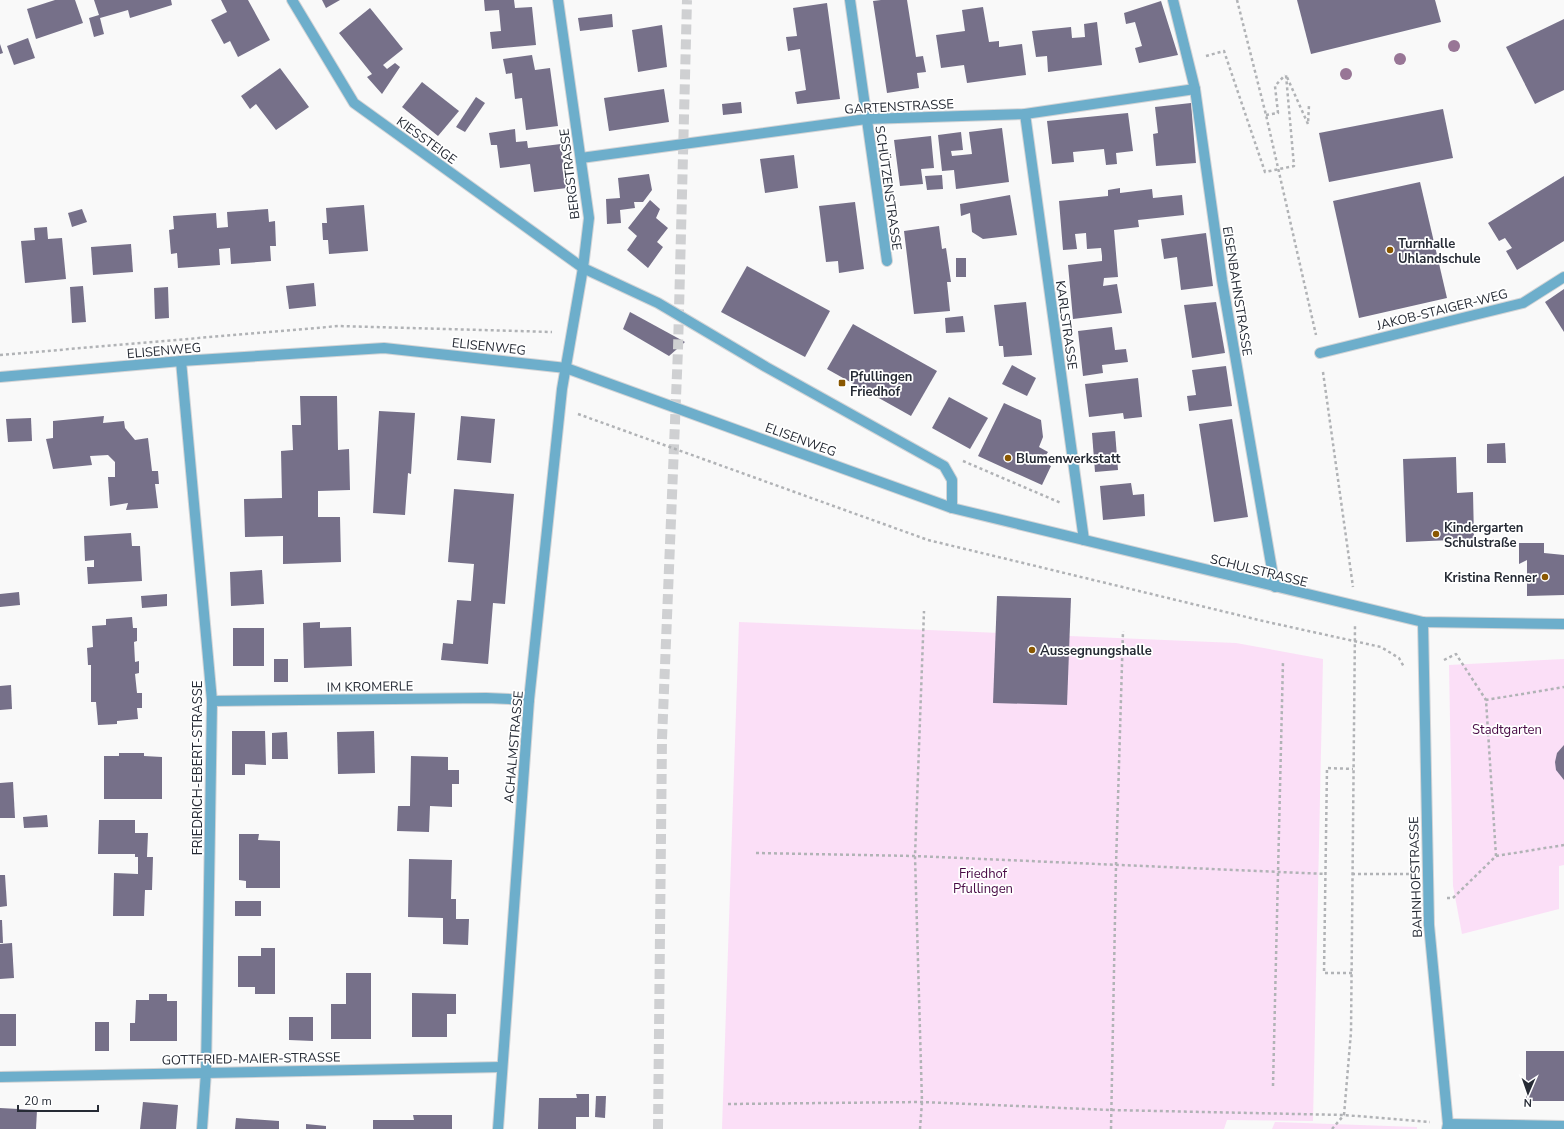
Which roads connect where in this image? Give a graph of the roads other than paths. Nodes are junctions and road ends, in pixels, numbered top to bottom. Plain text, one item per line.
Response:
1 (292, 0) edge
2 (558, 0) edge
3 (850, 0) edge
4 (1173, 0) edge
5 (1195, 89) junction
6 (1025, 114) junction
7 (866, 119) junction
8 (581, 158) junction
9 (887, 261) dead end
10 (583, 268) junction
11 (1564, 277) edge
12 (1320, 353) road end
13 (181, 361) junction
14 (566, 368) junction
15 (0, 377) edge
16 (952, 508) junction
17 (1084, 540) junction
18 (1275, 587) junction
19 (1423, 622) junction
20 (1564, 624) edge
21 (529, 700) junction
22 (212, 701) junction
23 (502, 1067) junction
24 (206, 1072) junction
25 (0, 1077) edge
26 (1447, 1126) edge
27 (1564, 1126) edge
28 (202, 1129) edge
29 (498, 1129) edge

1 - 10 street, KIESSTEIGE
2 - 8 street, BERGSTRASSE
3 - 7 street, SCHÜTZENSTRASSE
4 - 5 street, EISENBAHNSTRASSE
5 - 6 street, GARTENSTRASSE
5 - 18 street, EISENBAHNSTRASSE
6 - 7 street, GARTENSTRASSE
6 - 17 street, KARLSTRASSE
7 - 8 street, GARTENSTRASSE
7 - 9 street, SCHÜTZENSTRASSE
8 - 10 street, BERGSTRASSE
10 - 14 street, BERGSTRASSE
10 - 16 street, KIESSTEIGE
11 - 12 street, JAKOB-STAIGER-WEG
13 - 14 street, ELISENWEG
13 - 15 street, ELISENWEG
13 - 22 street, FRIEDRICH-EBERT-STRASSE
14 - 16 street, ELISENWEG
14 - 21 street, ACHALMSTRASSE
16 - 17 street, SCHULSTRASSE
17 - 18 street, SCHULSTRASSE
18 - 19 street, SCHULSTRASSE
19 - 20 street, SCHULSTRASSE
19 - 26 street, BAHNHOFSTRASSE
21 - 22 street, IM KROMERLE
21 - 23 street, ACHALMSTRASSE
22 - 24 street, FRIEDRICH-EBERT-STRASSE
23 - 24 street, GOTTFRIED-MAIER-STRASSE
23 - 29 street, ACHALMSTRASSE
24 - 25 street, GOTTFRIED-MAIER-STRASSE
24 - 28 street, FRIEDRICH-EBERT-STRASSE
26 - 27 street

